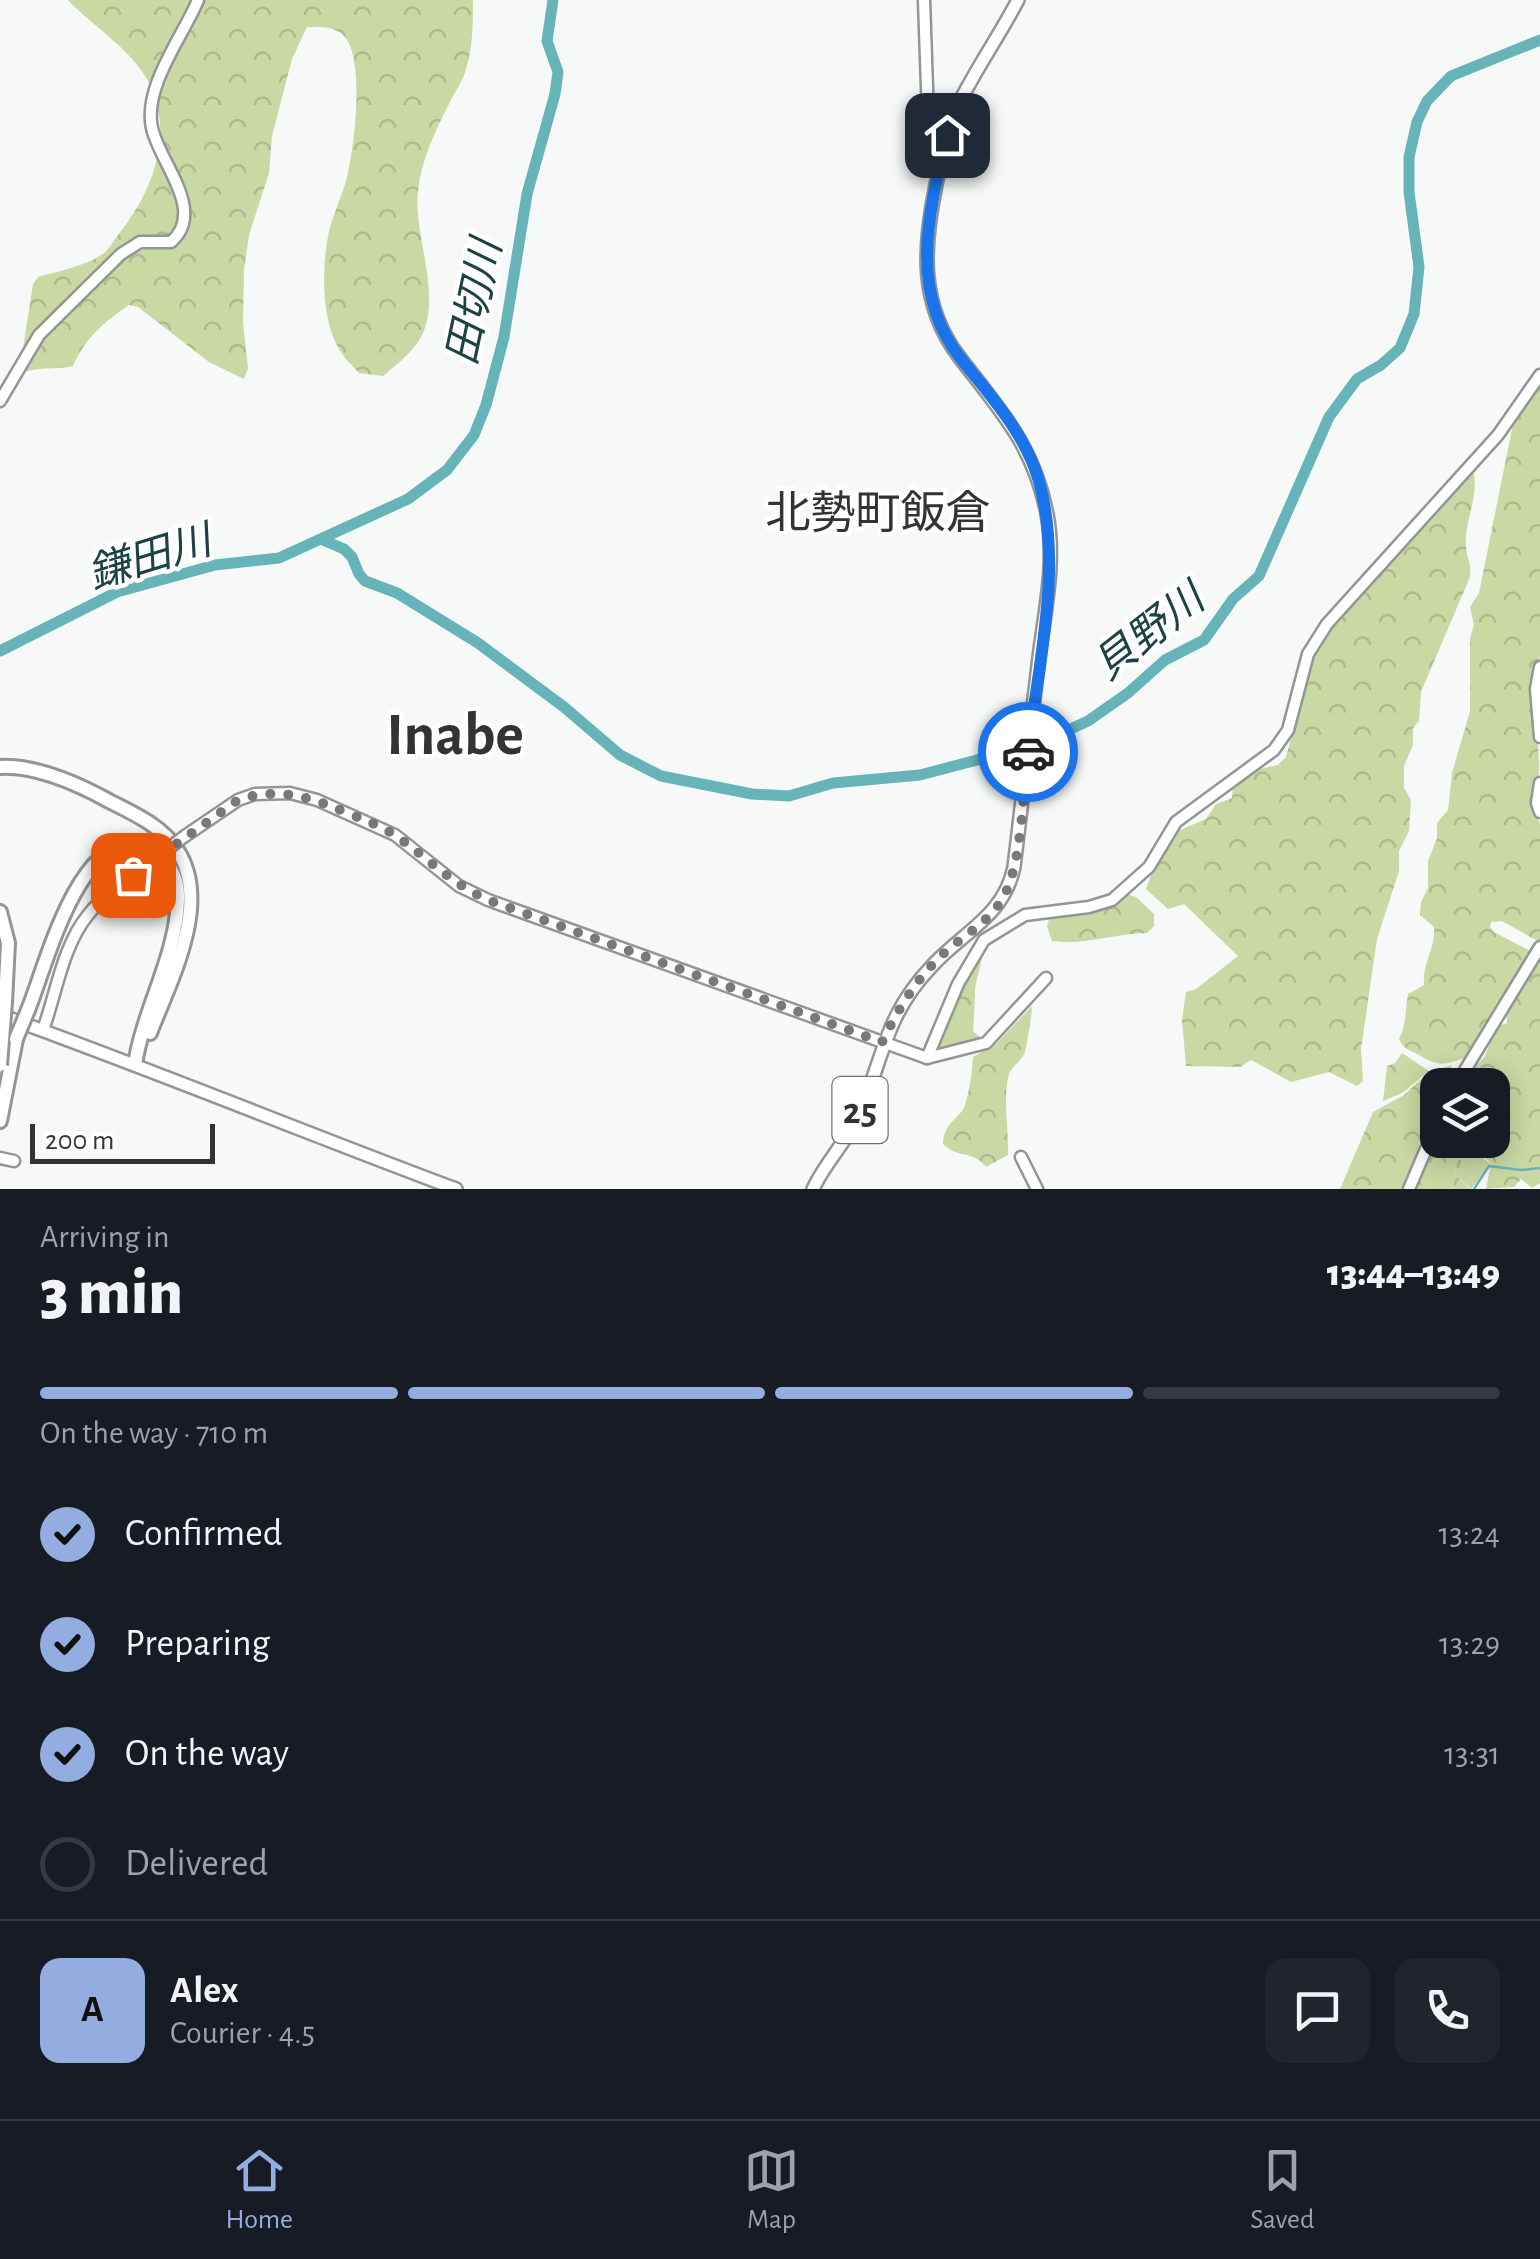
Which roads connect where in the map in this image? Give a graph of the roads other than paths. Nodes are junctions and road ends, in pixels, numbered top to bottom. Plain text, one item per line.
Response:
1 (198, 0) edge
2 (924, 0) edge
3 (1018, 0) edge
4 (947, 135) junction
5 (1540, 375) edge
6 (0, 401) edge
7 (1540, 666) edge
8 (1540, 737) edge
9 (0, 767) edge
10 (1540, 783) edge
11 (1540, 812) edge
12 (0, 912) edge
13 (1540, 946) edge
14 (1046, 978) dead end
15 (2, 1009) edge
16 (44, 1030) junction
17 (882, 1042) junction
18 (927, 1058) junction
19 (135, 1064) junction
20 (0, 1065) edge
21 (1466, 1068) edge
22 (0, 1122) edge
23 (0, 1158) edge
24 (1021, 1158) dead end
25 (1422, 1158) edge
26 (14, 1162) dead end
27 (456, 1189) edge
28 (814, 1189) edge
29 (1037, 1189) edge
30 (1409, 1189) edge

1 - 6 street
2 - 4 street
3 - 4 main road, 25
4 - 17 main road, 25
5 - 18 street
7 - 8 street
9 - 19 highway
10 - 11 street
12 - 15 highway
13 - 21 street
14 - 18 street
15 - 16 main road
15 - 20 highway, bridge
16 - 17 street, bridge
16 - 19 main road
17 - 18 street
17 - 28 main road, 25
19 - 22 highway, bridge
19 - 27 main road
23 - 26 street
24 - 29 street
25 - 30 street

